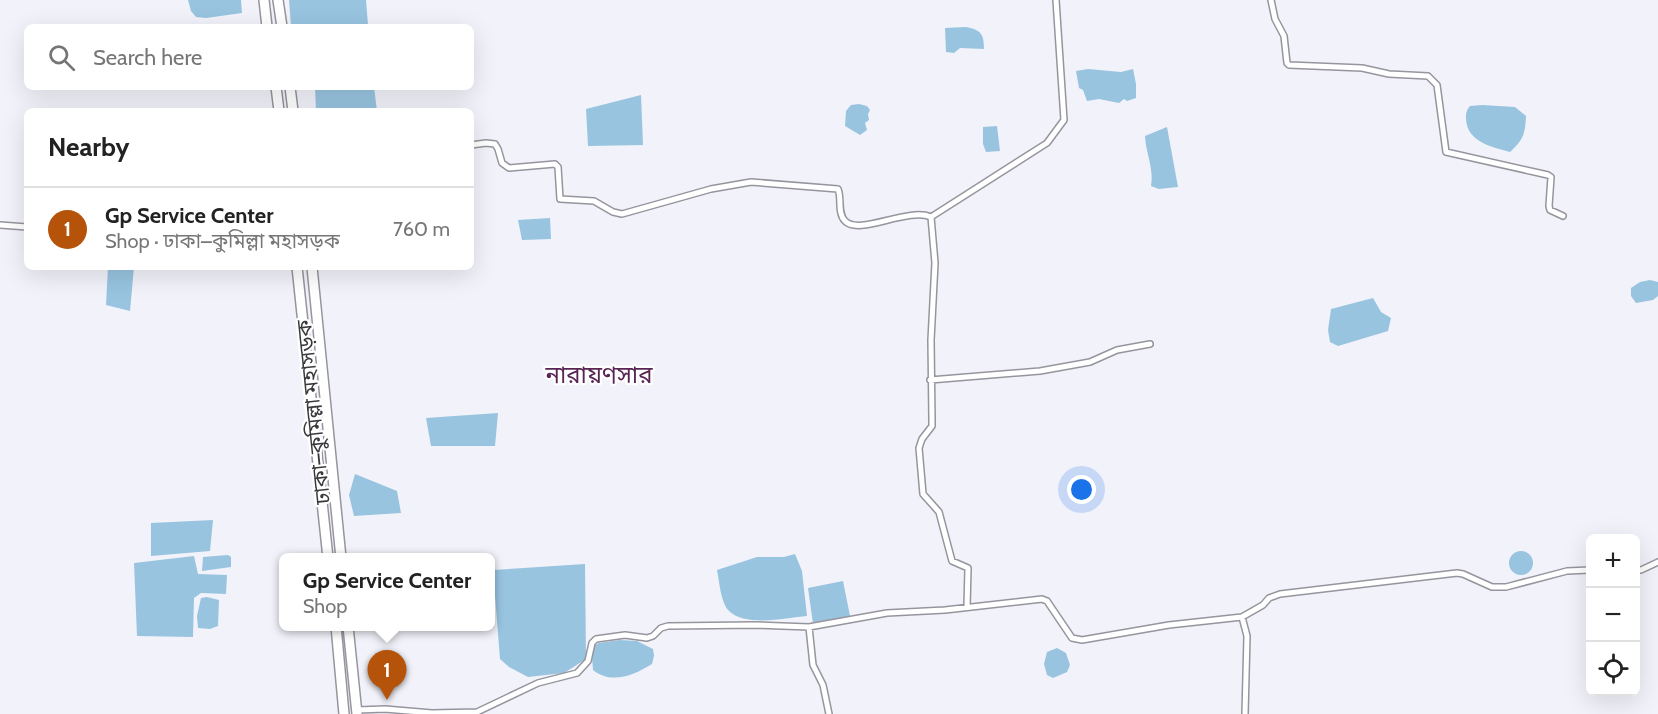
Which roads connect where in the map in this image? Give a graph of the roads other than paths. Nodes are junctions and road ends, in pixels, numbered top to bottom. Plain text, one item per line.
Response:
1 (264, 0) edge
2 (278, 0) edge
3 (1056, 0) edge
4 (1271, 0) edge
5 (267, 24) edge
6 (282, 24) edge
7 (276, 90) edge
8 (290, 90) edge
9 (292, 107) edge
10 (279, 108) edge
11 (474, 145) edge
12 (1563, 216) dead end
13 (931, 217) junction
14 (0, 225) edge
15 (24, 227) edge
16 (297, 270) edge
17 (312, 270) edge
18 (1150, 344) dead end
19 (930, 380) junction
20 (327, 553) edge
21 (340, 553) edge
22 (1658, 562) edge
23 (1586, 570) edge
24 (1640, 570) edge
25 (968, 607) junction
26 (1242, 617) junction
27 (809, 627) junction
28 (336, 631) edge
29 (348, 631) edge
30 (357, 712) edge
31 (344, 714) edge
32 (829, 714) edge
33 (1245, 714) edge

1 - 5 highway
2 - 6 highway
3 - 13 street
4 - 12 street
7 - 10 highway
8 - 9 highway
11 - 13 street
13 - 19 street
14 - 15 street
16 - 20 highway, ঢাকা–কুমিল্লা মহাসড়ক
17 - 21 highway, ঢাকা–কুমিল্লা মহাসড়ক
18 - 19 street
19 - 25 street
22 - 24 street
23 - 26 street
25 - 26 street
25 - 27 street
26 - 33 street
27 - 30 street
27 - 32 street
28 - 31 highway
29 - 30 highway

